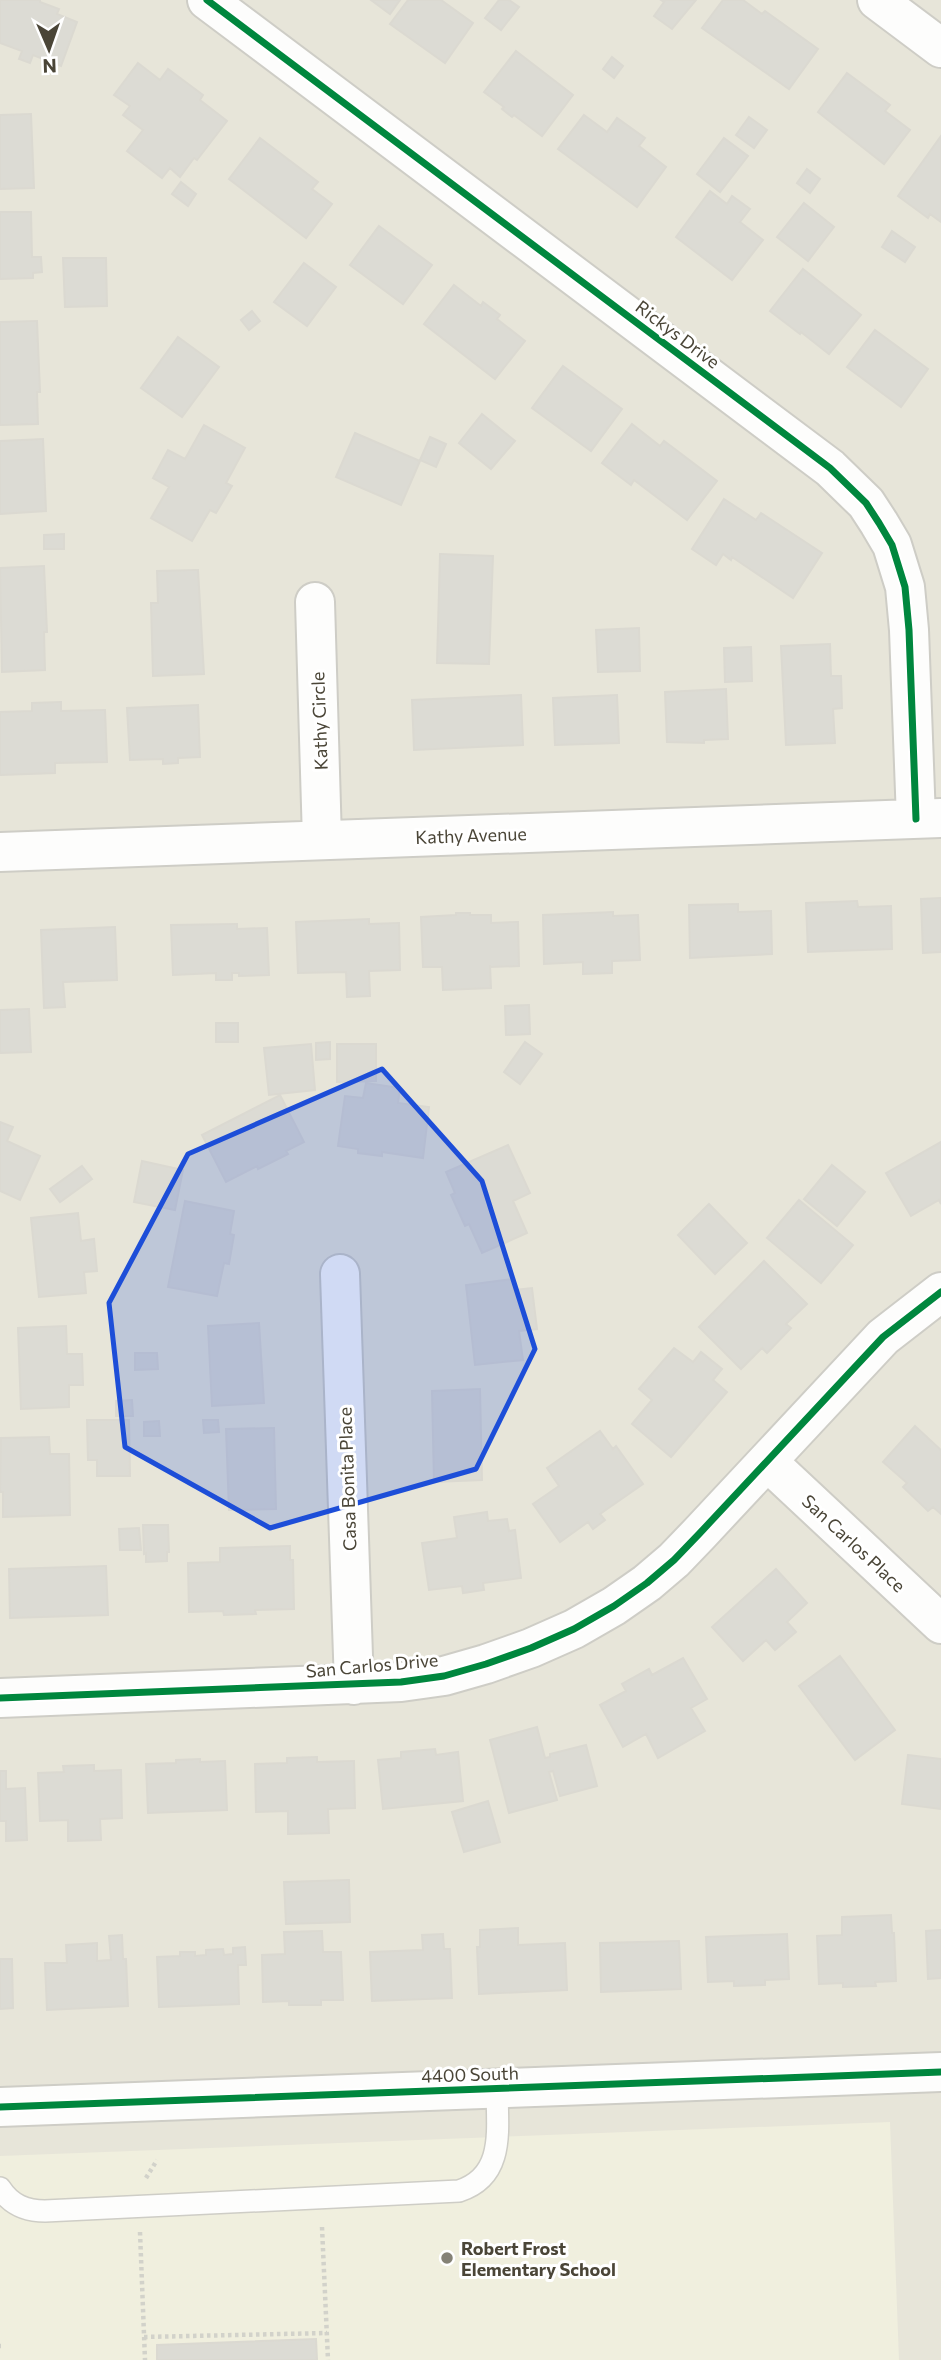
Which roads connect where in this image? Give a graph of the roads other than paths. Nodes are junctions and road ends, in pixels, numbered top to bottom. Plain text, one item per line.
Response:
1 (207, 0) edge
2 (877, 0) edge
3 (941, 48) edge
4 (315, 602) dead end
5 (929, 818) edge
6 (322, 840) junction
7 (0, 852) edge
8 (340, 1274) dead end
9 (941, 1292) edge
10 (768, 1462) junction
11 (941, 1625) edge
12 (354, 1685) junction
13 (0, 1698) edge
14 (941, 2072) edge
15 (497, 2089) junction
16 (0, 2107) edge
17 (0, 2188) edge

1 - 5 street, Rickys Drive
2 - 3 street
4 - 6 street, Kathy Circle
5 - 6 street, Kathy Avenue
6 - 7 street, Kathy Avenue
8 - 12 street, Casa Bonita Place
9 - 10 street, San Carlos Drive
10 - 11 street, San Carlos Place
10 - 12 street, San Carlos Drive
12 - 13 street, San Carlos Drive
14 - 15 street, 4400 South
15 - 16 street, 4400 South
15 - 17 lane

